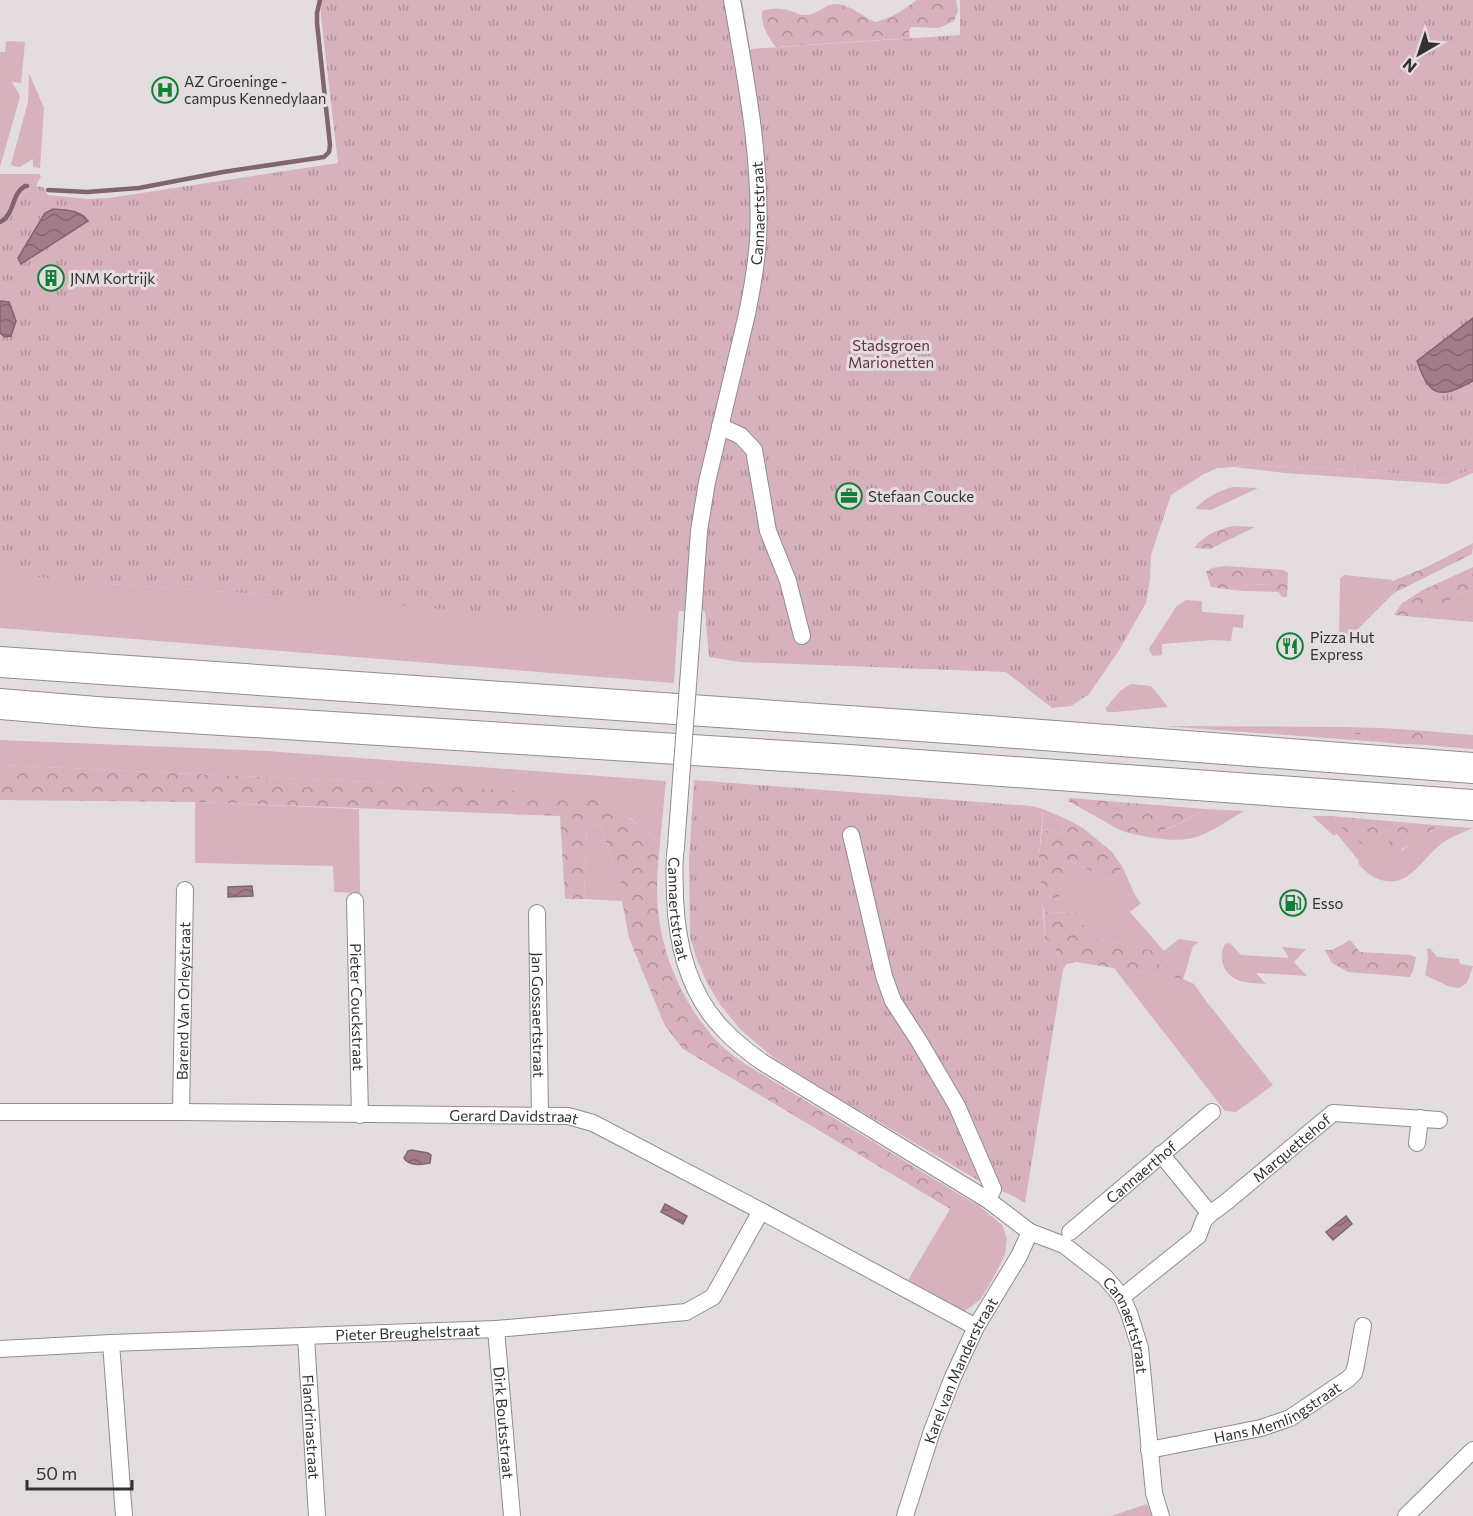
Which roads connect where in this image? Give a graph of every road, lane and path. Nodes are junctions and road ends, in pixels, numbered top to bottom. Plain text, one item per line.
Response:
1 (732, 0) edge
2 (720, 426) junction
3 (802, 636) dead end
4 (0, 662) edge
5 (0, 704) edge
6 (1075, 718) dead end
7 (963, 729) junction
8 (849, 760) junction
9 (1473, 768) edge
10 (967, 784) dead end
11 (1473, 805) edge
12 (850, 835) dead end
13 (185, 890) dead end
14 (355, 901) dead end
15 (537, 913) dead end
16 (0, 1112) edge
17 (181, 1112) junction
18 (1212, 1112) dead end
19 (360, 1115) junction
20 (540, 1116) junction
21 (1420, 1118) junction
22 (1439, 1120) dead end
23 (1417, 1143) dead end
24 (1161, 1154) junction
25 (988, 1200) junction
26 (761, 1211) junction
27 (1210, 1214) junction
28 (1030, 1232) junction
29 (1070, 1232) dead end
30 (1122, 1297) junction
31 (1363, 1326) dead end
32 (976, 1328) junction
33 (496, 1329) junction
34 (306, 1336) junction
35 (111, 1343) junction
36 (0, 1349) edge
37 (1149, 1450) junction
38 (1473, 1450) edge
39 (124, 1516) edge
40 (317, 1516) edge
41 (512, 1516) edge
42 (905, 1516) edge
43 (1161, 1516) edge
44 (1406, 1516) edge

1 - 2 street, Cannaertstraat
2 - 3 street
2 - 25 street, Cannaertstraat, bridge
4 - 7 highway
5 - 8 highway
6 - 7 highway
7 - 9 highway
8 - 10 highway
8 - 11 highway
12 - 25 street
13 - 17 street, Barend Van Orleystraat
14 - 19 street, Pieter Couckstraat
15 - 20 street, Jan Gossaertstraat
16 - 17 street, Gerard Davidstraat
17 - 19 street, Gerard Davidstraat
18 - 24 street, Cannaerthof
19 - 20 street, Gerard Davidstraat
20 - 26 street, Gerard Davidstraat
21 - 22 street, Marquettehof
21 - 23 street
21 - 27 street, Marquettehof
24 - 27 street
24 - 29 street, Cannaerthof
25 - 28 street, Cannaertstraat
26 - 32 street, Gerard Davidstraat
26 - 33 street, Pieter Breughelstraat
27 - 30 street, Marquettehof
28 - 30 street, Cannaertstraat
28 - 32 street, Karel van Manderstraat
30 - 37 street, Cannaertstraat
31 - 37 street, Hans Memlingstraat
32 - 42 street, Karel van Manderstraat
33 - 34 street, Pieter Breughelstraat
33 - 41 street, Dirk Boutsstraat
34 - 35 street, Pieter Breughelstraat
34 - 40 street, Flandrinastraat
35 - 36 street, Pieter Breughelstraat
35 - 39 street
37 - 43 street, Cannaertstraat
38 - 44 street

